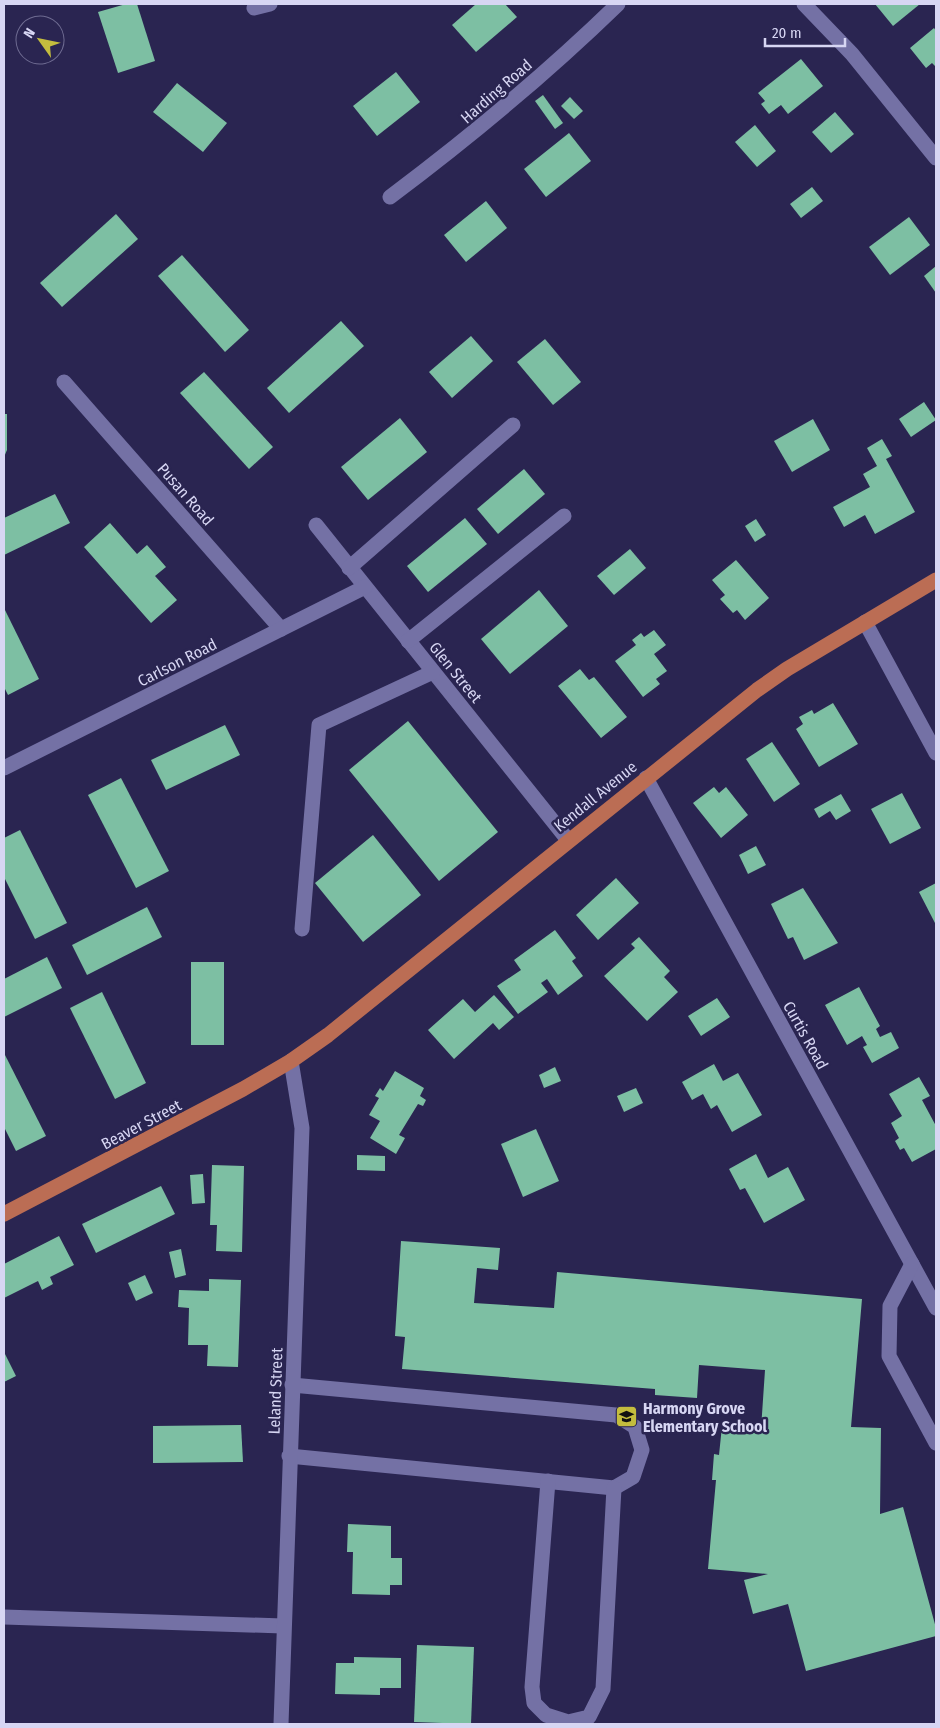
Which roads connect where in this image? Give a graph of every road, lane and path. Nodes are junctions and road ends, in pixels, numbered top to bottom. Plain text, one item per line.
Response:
1 (270, 4) edge
2 (618, 4) edge
3 (804, 4) edge
4 (254, 8) dead end
5 (936, 158) edge
6 (390, 197) dead end
7 (64, 382) dead end
8 (513, 425) dead end
9 (564, 516) dead end
10 (316, 526) dead end
11 (349, 568) junction
12 (936, 580) edge
13 (365, 587) junction
14 (864, 622) junction
15 (281, 629) junction
16 (408, 641) junction
17 (434, 672) junction
18 (936, 753) edge
19 (4, 768) edge
20 (646, 778) junction
21 (568, 840) junction
22 (302, 929) dead end
23 (291, 1061) junction
24 (4, 1214) edge
25 (912, 1264) junction
26 (936, 1308) edge
27 (292, 1385) junction
28 (936, 1442) edge
29 (289, 1456) junction
30 (548, 1481) junction
31 (614, 1488) junction
32 (4, 1617) edge
33 (283, 1626) junction
34 (281, 1724) edge

1 - 4 street
2 - 6 street, Harding Road
3 - 5 street
7 - 15 street, Pusan Road
8 - 11 street
9 - 16 street
10 - 11 street, Glen Street
11 - 13 street, Glen Street
12 - 14 main road, Kendall Avenue
13 - 15 street, Carlson Road
13 - 16 street, Glen Street
14 - 18 street
14 - 20 main road, Kendall Avenue
15 - 19 street, Carlson Road
16 - 17 street, Glen Street
17 - 21 street, Glen Street
17 - 22 street
20 - 21 main road, Kendall Avenue
20 - 25 street, Curtis Road
21 - 23 main road, Kendall Avenue
23 - 24 main road, Beaver Street
23 - 27 street, Leland Street
25 - 26 street, Curtis Road
25 - 28 street
27 - 29 street, Leland Street
27 - 31 street
29 - 30 street
29 - 33 street, Leland Street
30 - 31 street
30 - 31 street
32 - 33 street
33 - 34 street, Leland Street

